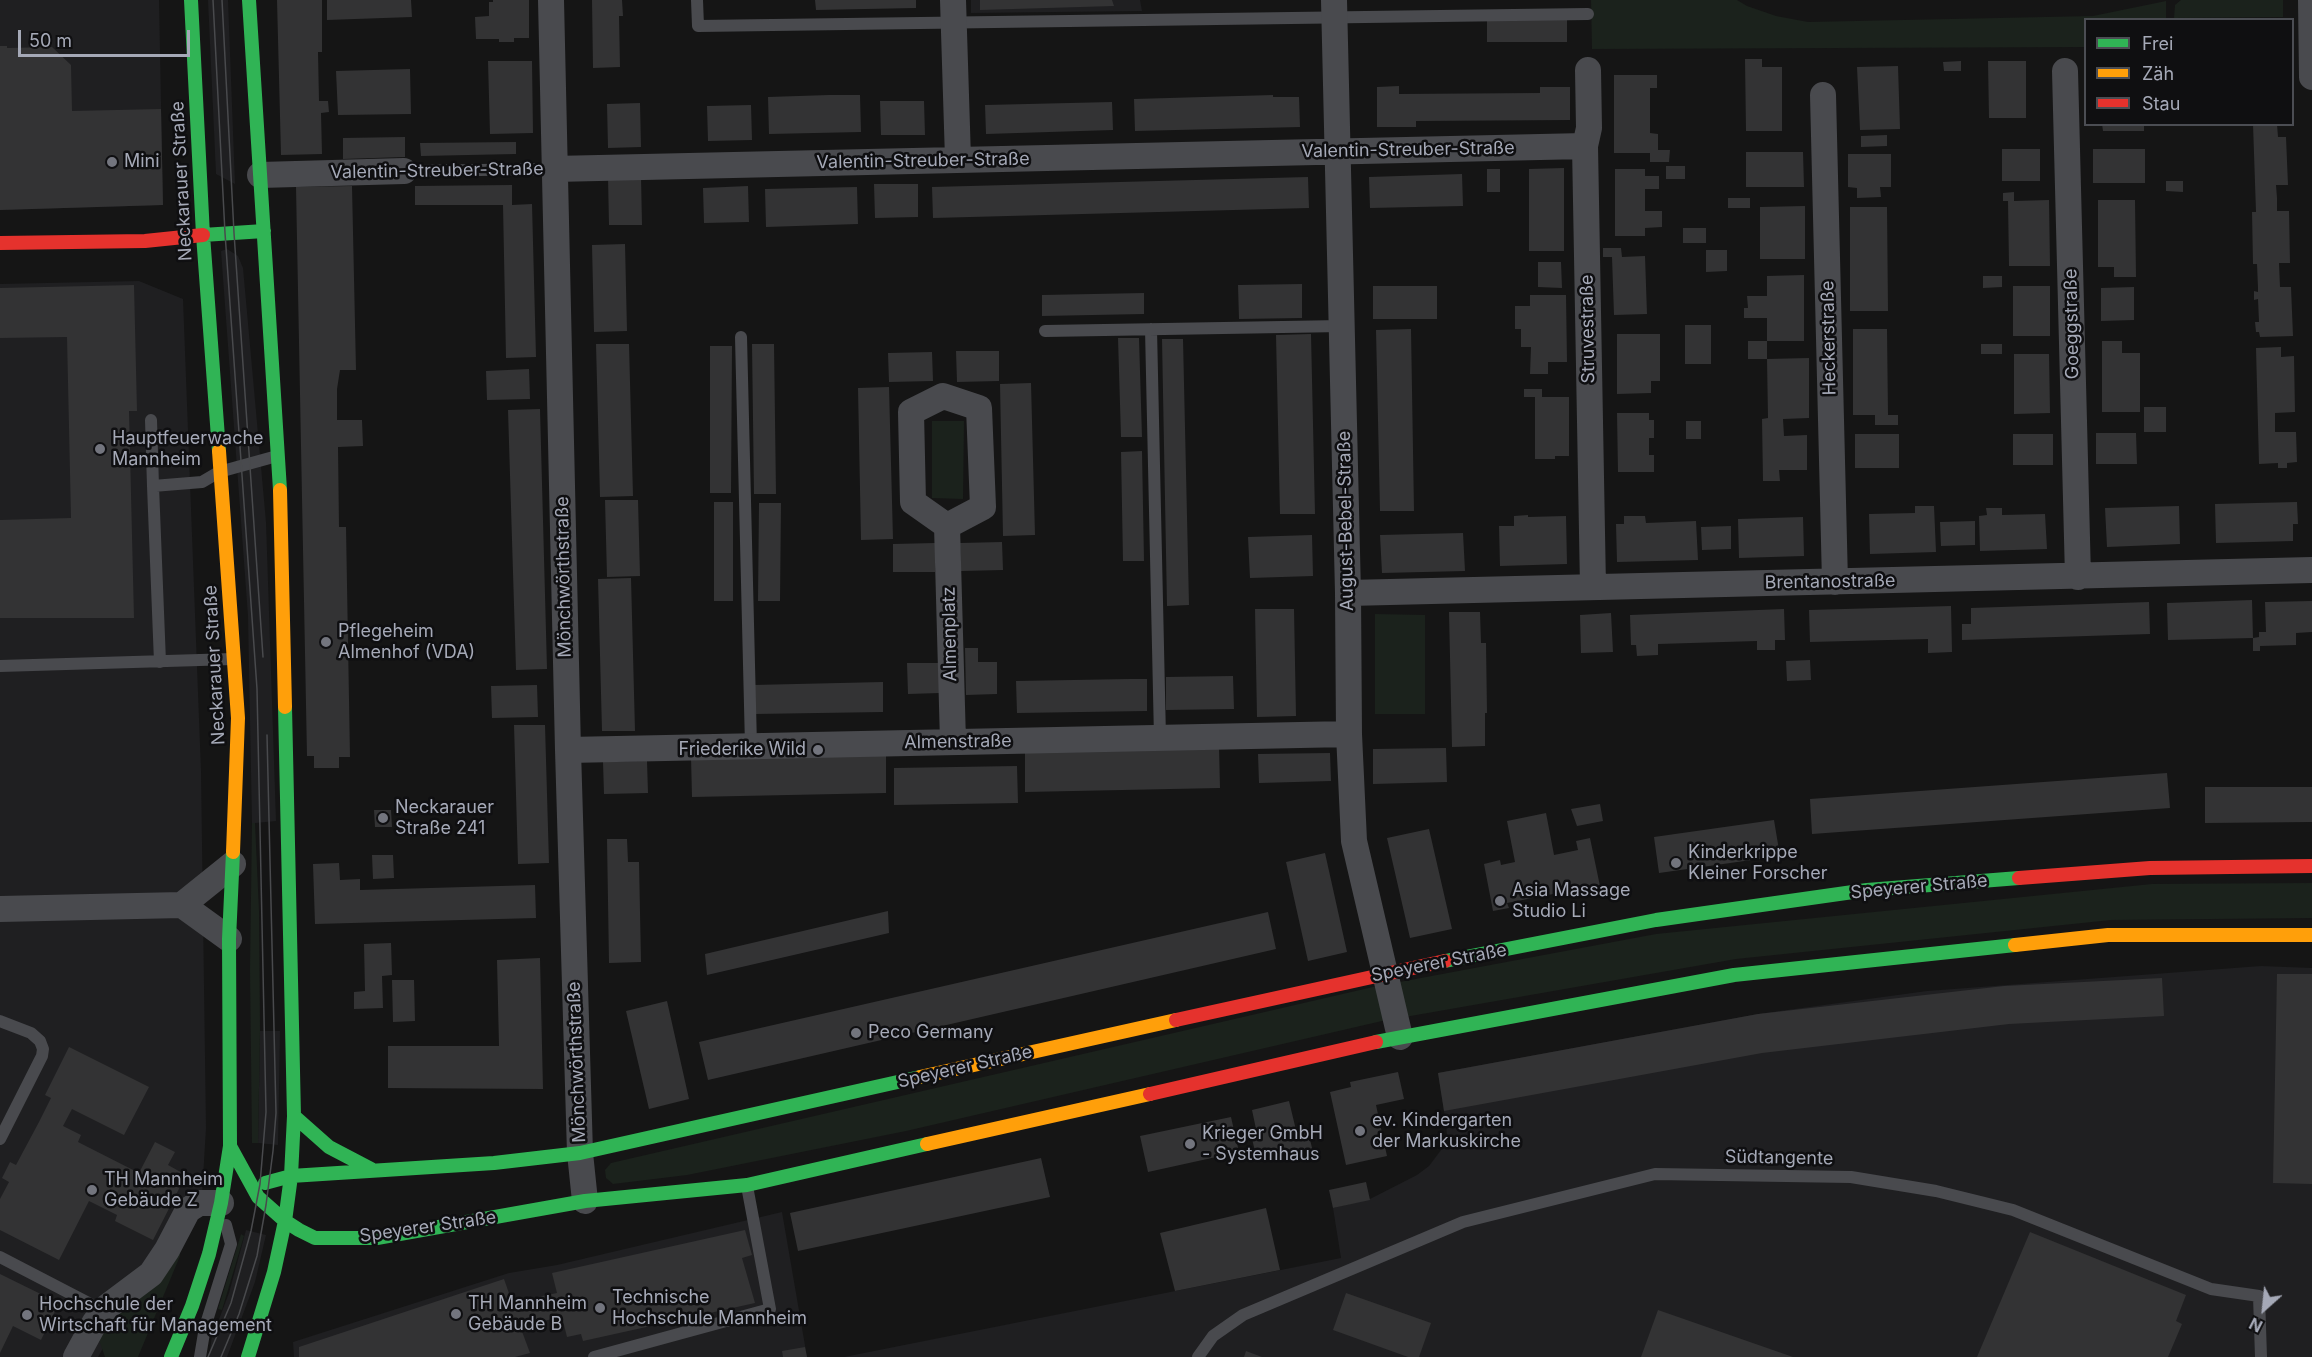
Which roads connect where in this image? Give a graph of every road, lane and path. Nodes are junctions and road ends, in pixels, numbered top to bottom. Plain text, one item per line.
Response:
1 (191, 0) edge
2 (249, 0) edge
3 (550, 0) edge
4 (697, 0) edge
5 (2311, 0) edge
6 (1335, 9) edge
7 (953, 11) edge
8 (1588, 14) dead end
9 (1588, 70) dead end
10 (2065, 71) dead end
11 (2312, 77) edge
12 (1823, 95) dead end
13 (1585, 146) junction
14 (1337, 152) junction
15 (958, 159) junction
16 (554, 169) junction
17 (404, 171) joint
18 (260, 175) junction
19 (264, 231) junction
20 (202, 235) junction
21 (0, 243) edge
22 (1342, 326) junction
23 (1151, 329) junction
24 (1045, 331) dead end
25 (741, 338) dead end
26 (152, 420) dead end
27 (279, 455) junction
28 (219, 471) junction
29 (153, 486) junction
30 (947, 526) junction
31 (2312, 570) edge
32 (2078, 577) junction
33 (1835, 582) junction
34 (1593, 587) junction
35 (1348, 593) junction
36 (235, 659) junction
37 (160, 662) junction
38 (0, 666) edge
39 (1349, 734) junction
40 (1160, 738) junction
41 (952, 742) junction
42 (751, 746) junction
43 (568, 750) junction
44 (233, 864) junction
45 (2312, 866) edge
46 (182, 905) junction
47 (0, 909) edge
48 (2312, 935) edge
49 (230, 939) junction
50 (1385, 973) junction
51 (0, 1021) edge
52 (1400, 1037) junction
53 (294, 1116) junction
54 (0, 1139) edge
55 (230, 1146) junction
56 (580, 1153) junction
57 (371, 1169) junction
58 (291, 1176) junction
59 (747, 1185) junction
60 (251, 1188) junction
61 (585, 1201) junction
62 (221, 1203) junction
63 (285, 1221) junction
64 (0, 1257) edge
65 (290, 1258) dead end
66 (274, 1272) junction
67 (104, 1311) junction
68 (76, 1357) edge
69 (171, 1357) edge
70 (200, 1357) edge
71 (249, 1357) edge
72 (594, 1357) edge
73 (1198, 1357) edge
74 (2261, 1357) edge

1 - 20 street, Neckarauer Straße
2 - 18 street
3 - 16 street, Mönchwörthstraße
4 - 7 lane
5 - 11 street
6 - 7 lane
6 - 8 lane
6 - 14 street, August-Bebel-Straße
7 - 15 street
9 - 13 street, Struvestraße
10 - 32 street, Goeggstraße
12 - 33 street, Heckerstraße
13 - 14 street, Valentin-Streuber-Straße
13 - 34 street, Struvestraße
14 - 15 street, Valentin-Streuber-Straße
14 - 22 street, August-Bebel-Straße
15 - 16 street, Valentin-Streuber-Straße
16 - 17 lane, Valentin-Streuber-Straße
16 - 43 street, Mönchwörthstraße
17 - 18 street, Valentin-Streuber-Straße
18 - 19 street
19 - 20 street
19 - 27 street
20 - 21 street
20 - 28 street, Neckarauer Straße
22 - 23 lane
22 - 35 street, August-Bebel-Straße
23 - 24 lane
23 - 40 lane
25 - 42 lane
26 - 29 lane
27 - 28 lane
27 - 53 street
28 - 29 lane
28 - 36 street, Neckarauer Straße
29 - 37 lane
30 - 30 street
30 - 41 street, Almenplatz
31 - 32 street, Brentanostraße
32 - 33 street, Brentanostraße
33 - 34 street, Brentanostraße
34 - 35 street, Brentanostraße
35 - 39 street, August-Bebel-Straße
36 - 37 lane
36 - 44 street, Neckarauer Straße
37 - 38 lane
39 - 40 street, Almenstraße
39 - 50 street, August-Bebel-Straße
40 - 41 street, Almenstraße
41 - 42 street, Almenstraße
42 - 43 street, Almenstraße
43 - 56 street, Mönchwörthstraße
44 - 46 street
44 - 49 street, Neckarauer Straße
45 - 50 street, Speyerer Straße
46 - 47 street
46 - 49 street
48 - 52 street, Speyerer Straße
49 - 55 street, Neckarauer Straße
50 - 52 street, August-Bebel-Straße
50 - 56 street, Speyerer Straße
51 - 54 lane
52 - 59 street, Speyerer Straße
53 - 57 street
53 - 58 street
55 - 60 street, Speyerer Straße
55 - 62 street, Neckarauer Straße
56 - 57 street, Speyerer Straße
56 - 61 street
57 - 58 street, Speyerer Straße
58 - 60 street, Speyerer Straße
58 - 63 street
59 - 61 street, Speyerer Straße
59 - 72 lane
60 - 62 street, Speyerer Straße
60 - 63 street, Speyerer Straße
61 - 63 street, Speyerer Straße
62 - 67 street
62 - 69 street, Neckarauer Straße
62 - 70 lane
63 - 66 street
64 - 67 lane
65 - 66 street
66 - 71 street
67 - 68 street
73 - 74 lane, Südtangente

